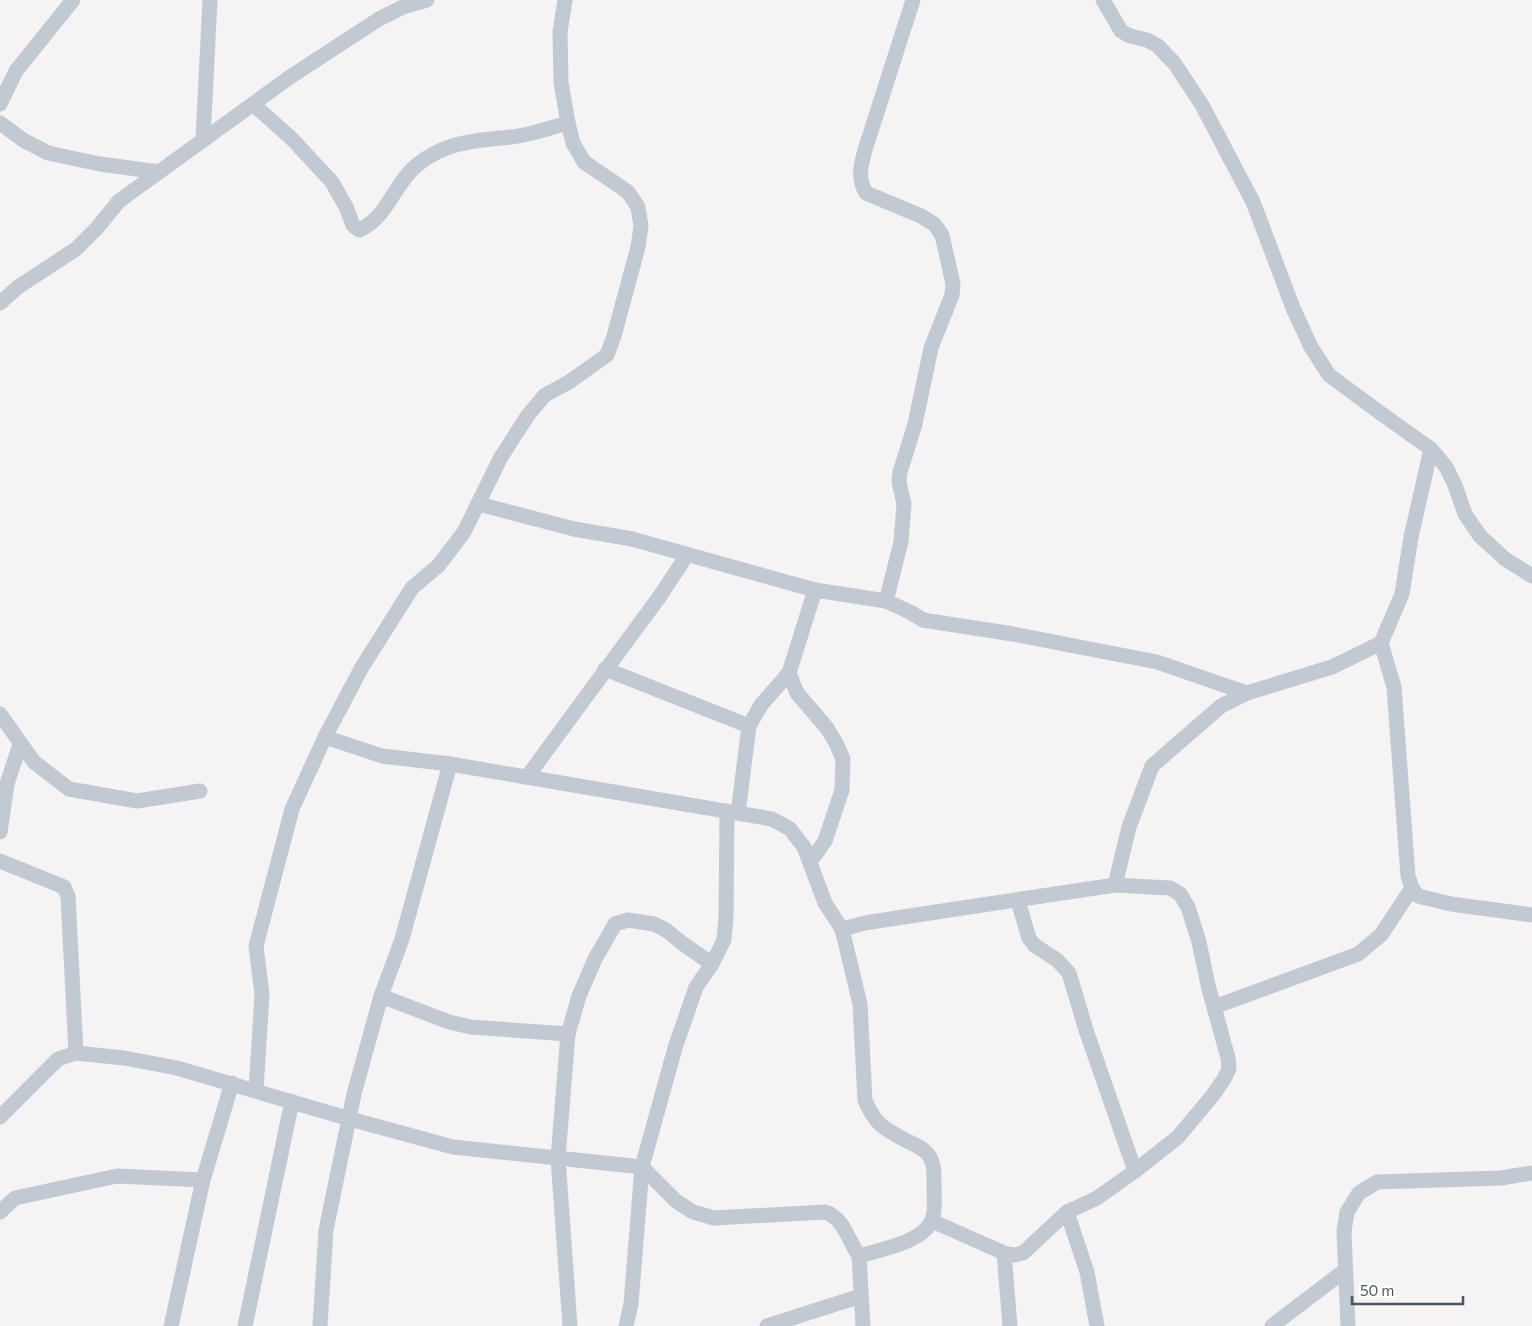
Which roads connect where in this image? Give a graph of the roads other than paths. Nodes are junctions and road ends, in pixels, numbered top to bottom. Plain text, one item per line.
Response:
1 (73, 0) edge
2 (210, 0) edge
3 (427, 0) edge
4 (566, 0) edge
5 (913, 0) edge
6 (1103, 0) edge
7 (0, 104) edge
8 (253, 104) junction
9 (0, 123) edge
10 (568, 123) junction
11 (203, 139) junction
12 (159, 172) junction
13 (0, 303) edge
14 (1432, 449) junction
15 (479, 504) junction
16 (687, 556) junction
17 (1532, 576) edge
18 (814, 590) junction
19 (886, 601) junction
20 (1381, 643) junction
21 (606, 669) junction
22 (789, 674) junction
23 (1247, 693) junction
24 (0, 714) edge
25 (748, 726) junction
26 (325, 737) junction
27 (20, 744) junction
28 (450, 764) junction
29 (527, 777) junction
30 (200, 790) dead end
31 (733, 812) junction
32 (0, 832) edge
33 (0, 861) edge
34 (810, 862) junction
35 (1114, 885) junction
36 (1412, 888) junction
37 (1018, 901) junction
38 (1532, 915) edge
39 (842, 929) junction
40 (712, 964) junction
41 (381, 996) junction
42 (1214, 1006) junction
43 (568, 1034) junction
44 (76, 1053) junction
45 (232, 1083) junction
46 (256, 1090) junction
47 (292, 1101) junction
48 (0, 1116) edge
49 (350, 1119) junction
50 (558, 1158) junction
51 (642, 1168) junction
52 (1135, 1171) junction
53 (1532, 1173) edge
54 (203, 1180) junction
55 (0, 1212) edge
56 (1067, 1212) junction
57 (932, 1222) junction
58 (1004, 1253) junction
59 (859, 1256) junction
60 (1344, 1271) junction
61 (861, 1296) junction
62 (171, 1326) edge
63 (245, 1326) edge
64 (320, 1326) edge
65 (570, 1326) edge
66 (626, 1326) edge
67 (767, 1326) edge
68 (863, 1326) edge
69 (1010, 1326) edge
70 (1097, 1326) edge
71 (1272, 1326) edge
72 (1348, 1326) edge

1 - 7 street
2 - 11 street
3 - 8 street
4 - 10 street
5 - 19 street
6 - 14 street
8 - 10 street
8 - 11 street
9 - 12 street
10 - 15 street
11 - 12 street
12 - 13 street
14 - 17 street
14 - 20 street
15 - 16 street
15 - 26 street
16 - 18 street
16 - 21 street
18 - 19 street
18 - 22 street
19 - 23 street
20 - 23 street
20 - 36 street
21 - 25 street
21 - 29 street
22 - 25 street
22 - 34 street
23 - 35 street
24 - 27 street
25 - 31 street
26 - 28 street
26 - 46 street
27 - 30 street
27 - 32 street
28 - 29 street
28 - 41 street
29 - 31 street
31 - 34 street
31 - 40 street
33 - 44 street
34 - 39 street
35 - 37 street
35 - 42 street
36 - 38 street
36 - 42 street
37 - 39 street
37 - 52 street
39 - 57 street
40 - 43 street
40 - 51 street
41 - 43 street
41 - 49 street
42 - 52 street
43 - 50 street
44 - 45 street
44 - 48 street
45 - 46 street
45 - 54 street
46 - 47 street
47 - 49 street
47 - 63 street
49 - 50 street
49 - 64 street
50 - 51 street
50 - 65 street
51 - 59 street
51 - 66 street
52 - 56 street
53 - 60 street
54 - 55 street
54 - 62 street
56 - 58 street
56 - 70 street
57 - 58 street
57 - 59 street
58 - 69 street
59 - 61 street
60 - 71 street
60 - 72 street
61 - 67 street
61 - 68 street

